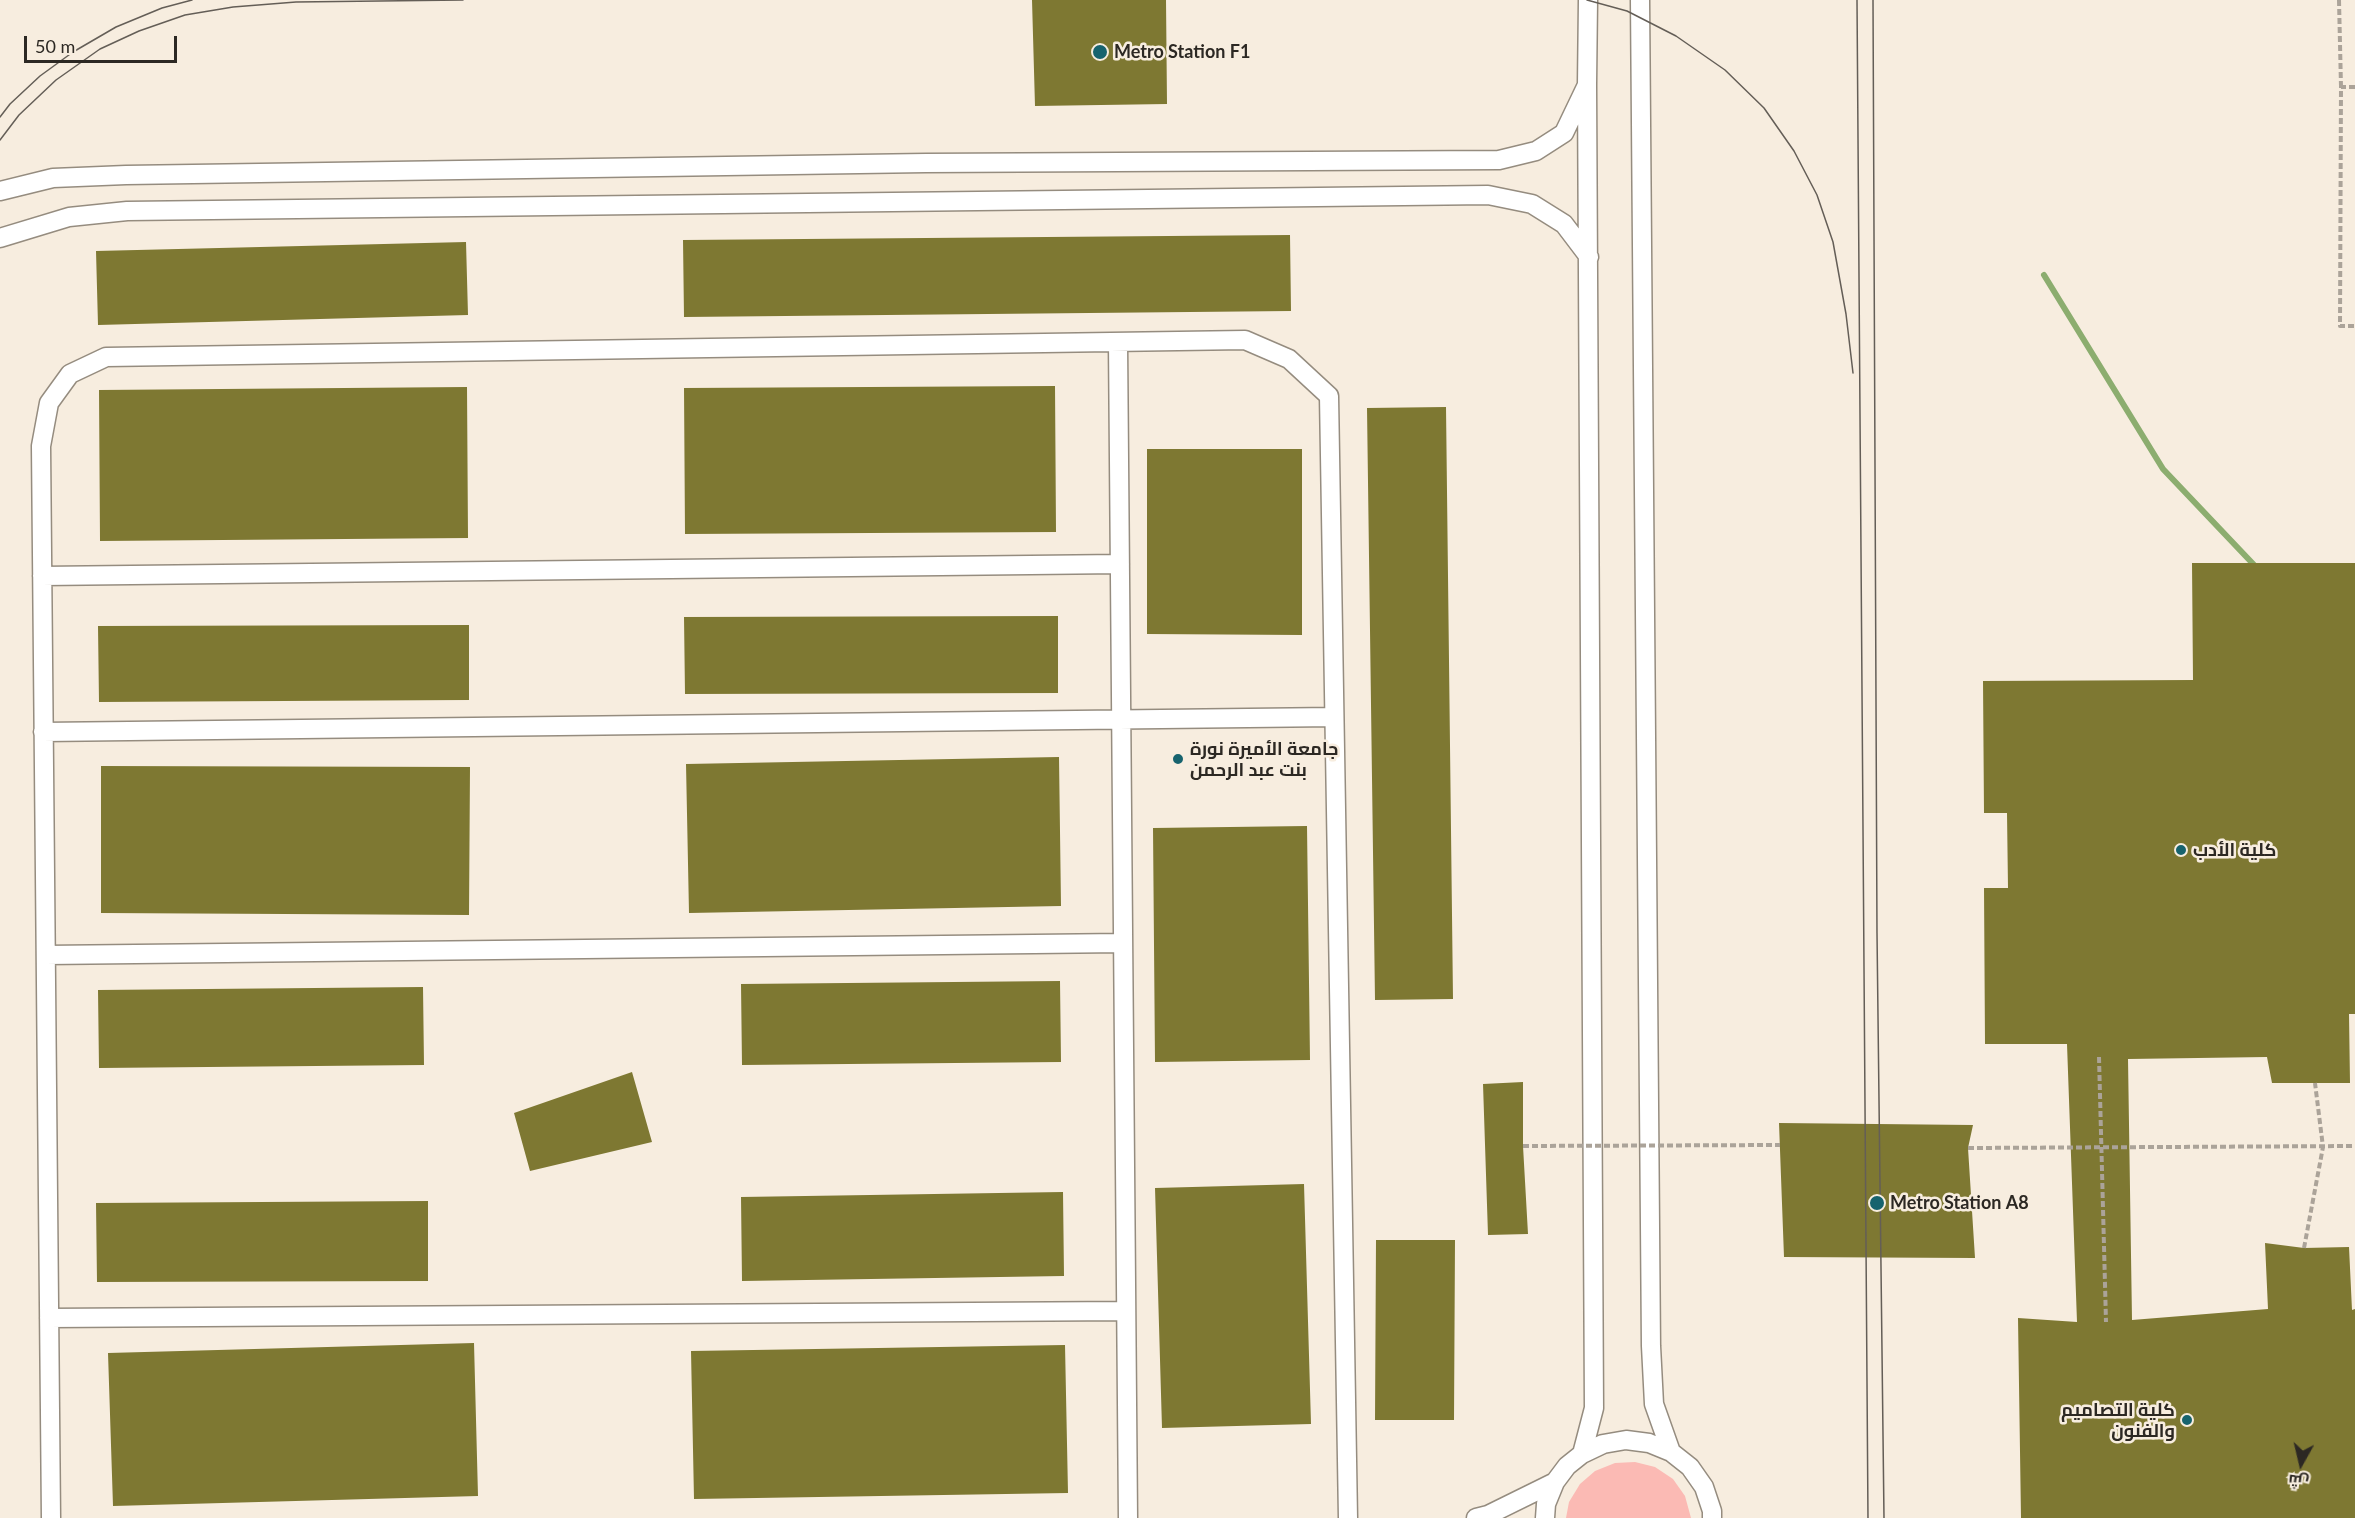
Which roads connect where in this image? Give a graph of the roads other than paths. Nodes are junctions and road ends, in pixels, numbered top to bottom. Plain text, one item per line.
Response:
1 (1588, 0) edge
2 (1640, 0) edge
3 (1587, 85) junction
4 (0, 191) edge
5 (0, 238) edge
6 (1589, 257) junction
7 (1118, 342) junction
8 (1120, 564) junction
9 (42, 576) junction
10 (1334, 717) junction
11 (1121, 720) junction
12 (43, 732) junction
13 (1123, 943) junction
14 (46, 954) junction
15 (1126, 1311) junction
16 (49, 1318) junction
17 (1671, 1452) junction
18 (1582, 1454) junction
19 (1555, 1482) junction
20 (51, 1518) edge
21 (1128, 1518) edge
22 (1348, 1518) edge
23 (1476, 1518) edge
24 (1545, 1518) edge
25 (1712, 1518) edge

1 - 3 street
2 - 17 street
3 - 4 street
3 - 6 street
5 - 6 street
6 - 18 street
7 - 8 street
7 - 9 street
7 - 10 street
8 - 9 street
8 - 11 street
9 - 12 street
10 - 11 street
10 - 22 street
11 - 12 street
11 - 13 street
12 - 14 street
13 - 14 street
13 - 15 street
14 - 16 street
15 - 16 street
15 - 21 street
16 - 20 street
17 - 18 street
17 - 25 street
18 - 19 street
19 - 23 street
19 - 24 street

